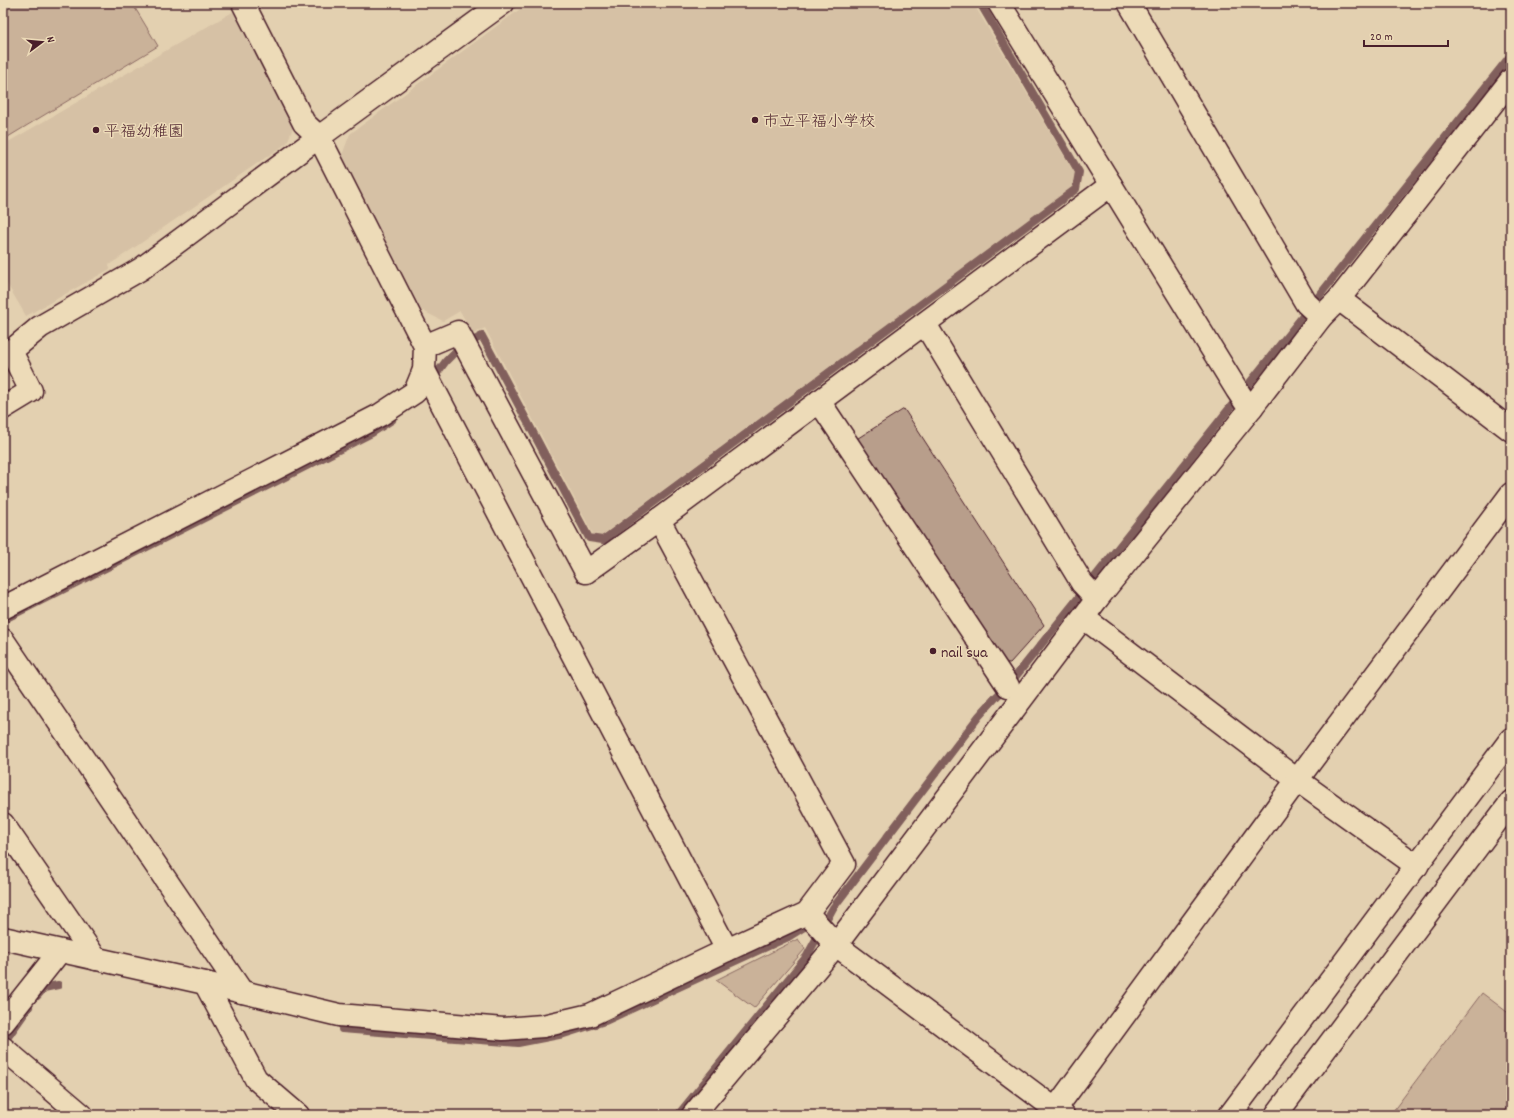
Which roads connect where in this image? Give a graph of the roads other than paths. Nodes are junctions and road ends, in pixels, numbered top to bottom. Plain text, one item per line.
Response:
1 (243, 3) edge
2 (503, 3) edge
3 (999, 3) edge
4 (1130, 3) edge
5 (1511, 80) edge
6 (319, 137) junction
7 (1111, 185) junction
8 (1339, 299) junction
9 (1314, 310) junction
10 (925, 324) junction
11 (425, 346) junction
12 (428, 379) junction
13 (1245, 400) junction
14 (820, 401) junction
15 (3, 408) edge
16 (1511, 430) edge
17 (1511, 494) edge
18 (659, 520) junction
19 (1091, 592) junction
20 (3, 608) edge
21 (1084, 618) junction
22 (3, 640) edge
23 (1008, 686) dead end
24 (1511, 739) edge
25 (1298, 780) junction
26 (1511, 802) edge
27 (3, 824) edge
28 (1417, 866) junction
29 (809, 916) junction
30 (3, 938) edge
31 (831, 940) junction
32 (727, 950) junction
33 (60, 951) junction
34 (96, 958) junction
35 (205, 983) junction
36 (242, 992) junction
37 (3, 1023) edge
38 (4, 1049) edge
39 (1056, 1113) edge
40 (82, 1115) edge
41 (298, 1115) edge
42 (693, 1115) edge
43 (1230, 1115) edge
44 (1276, 1115) edge

1 - 6 street
2 - 6 street
3 - 7 street
4 - 9 street
5 - 8 street
6 - 11 street
6 - 15 street
7 - 10 street
7 - 13 street
8 - 9 street
8 - 16 street
9 - 13 street
10 - 14 street
10 - 19 street
11 - 12 street
11 - 18 street
12 - 20 street
12 - 32 street
13 - 19 street
14 - 18 street
14 - 23 street
17 - 25 street
18 - 29 street
19 - 21 street
21 - 25 street
21 - 31 street
22 - 36 street
24 - 28 street
25 - 28 street
25 - 39 street
26 - 44 street
27 - 34 street
28 - 43 street
29 - 31 street
29 - 32 street
30 - 33 street
31 - 39 street
31 - 42 street
32 - 36 street
33 - 34 street
33 - 37 street
34 - 35 street
35 - 36 street
35 - 41 street
38 - 40 street

